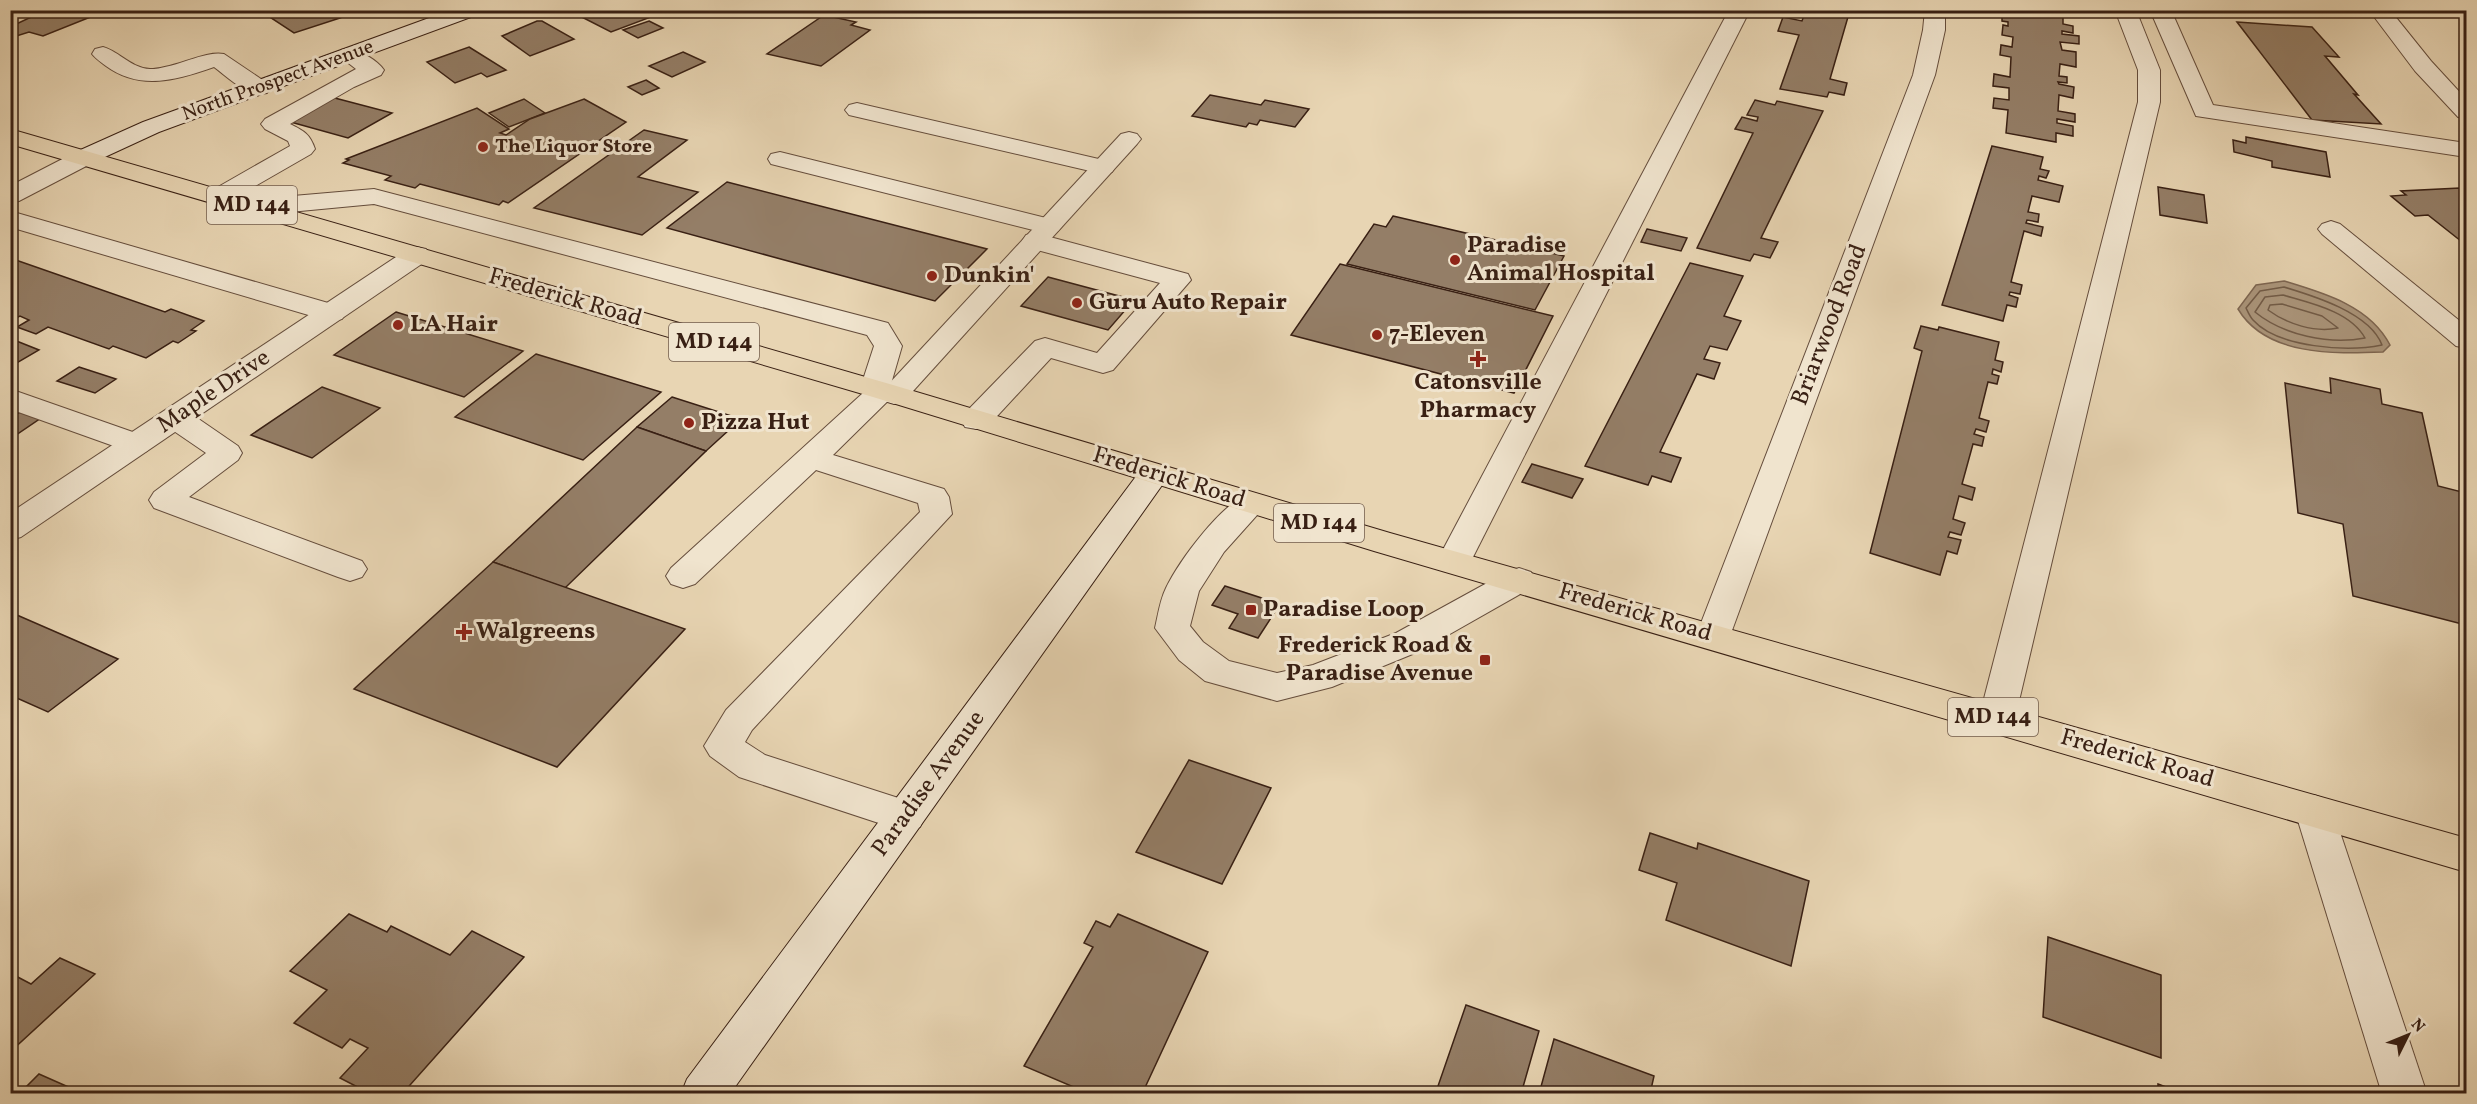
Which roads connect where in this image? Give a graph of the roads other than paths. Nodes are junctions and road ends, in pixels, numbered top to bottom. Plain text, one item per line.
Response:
1 (472, 10) edge
2 (1740, 10) edge
3 (1935, 10) edge
4 (2125, 10) edge
5 (2160, 10) edge
6 (2379, 10) edge
7 (104, 54) dead end
8 (349, 56) junction
9 (259, 88) junction
10 (856, 110) dead end
11 (2466, 112) edge
12 (10, 136) edge
13 (1129, 139) dead end
14 (2466, 150) edge
15 (85, 157) junction
16 (780, 159) dead end
17 (1103, 167) junction
18 (10, 196) edge
19 (220, 196) junction
20 (258, 207) junction
21 (10, 219) edge
22 (2331, 229) dead end
23 (1042, 233) junction
24 (417, 255) junction
25 (332, 313) junction
26 (2466, 340) edge
27 (884, 391) junction
28 (10, 398) edge
29 (176, 418) junction
30 (976, 420) junction
31 (136, 444) junction
32 (810, 458) junction
33 (1154, 474) junction
34 (1251, 504) junction
35 (10, 529) edge
36 (1454, 561) junction
37 (350, 569) dead end
38 (683, 576) dead end
39 (1519, 579) junction
40 (1713, 636) junction
41 (1997, 718) junction
42 (2314, 810) junction
43 (906, 816) junction
44 (2466, 855) edge
45 (704, 1094) edge
46 (2405, 1094) edge

1 - 8 street, North Prospect Avenue
2 - 36 street
3 - 40 street, Briarwood Road
4 - 41 street
5 - 14 street
6 - 11 street
7 - 9 street
8 - 9 street, North Prospect Avenue
8 - 19 street
9 - 15 street, North Prospect Avenue
10 - 17 street
12 - 15 main road, Frederick Road / MD 144
13 - 17 street
15 - 18 street, North Prospect Avenue
15 - 19 main road, Frederick Road / MD 144
16 - 23 street
17 - 23 street
19 - 20 main road, Frederick Road / MD 144
20 - 24 main road, Frederick Road / MD 144
20 - 27 street
21 - 25 street
22 - 26 street
23 - 27 street
23 - 30 street
24 - 25 street, Maple Drive
24 - 27 main road, Frederick Road / MD 144
25 - 29 street, Maple Drive
27 - 30 main road, Frederick Road / MD 144
27 - 32 street
28 - 31 street
29 - 31 street, Maple Drive
29 - 37 street
30 - 33 main road, Frederick Road / MD 144
31 - 35 street, Maple Drive
32 - 38 street
32 - 43 street
33 - 34 main road, Frederick Road / MD 144
33 - 43 street, Paradise Avenue
34 - 36 main road, Frederick Road / MD 144
34 - 39 street
36 - 39 main road, Frederick Road / MD 144
39 - 40 main road, Frederick Road / MD 144
40 - 41 main road, Frederick Road / MD 144
41 - 42 main road, Frederick Road / MD 144
42 - 44 main road, Frederick Road / MD 144
42 - 46 street
43 - 45 street, Paradise Avenue

